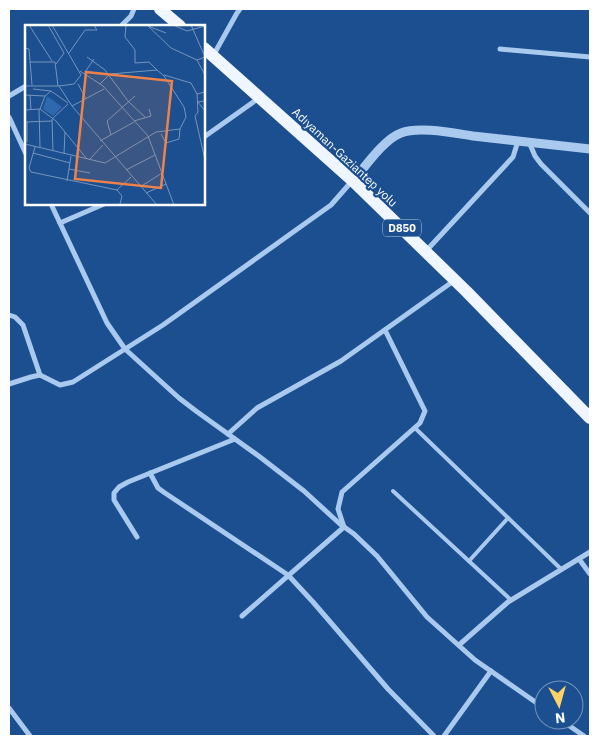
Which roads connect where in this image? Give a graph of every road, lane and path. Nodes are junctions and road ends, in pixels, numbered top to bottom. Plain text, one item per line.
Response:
1 (134, 9) edge
2 (160, 9) edge
3 (240, 9) edge
4 (122, 25) edge
5 (179, 25) edge
6 (500, 49) dead end
7 (208, 52) edge
8 (590, 57) edge
9 (25, 87) edge
10 (9, 96) edge
11 (260, 98) junction
12 (9, 117) edge
13 (205, 136) edge
14 (518, 141) junction
15 (528, 142) junction
16 (590, 149) edge
17 (25, 152) edge
18 (353, 181) junction
19 (51, 205) edge
20 (102, 205) edge
21 (590, 213) edge
22 (60, 223) junction
23 (426, 252) junction
24 (455, 280) junction
25 (9, 314) edge
26 (385, 330) junction
27 (125, 349) junction
28 (40, 374) junction
29 (9, 384) edge
30 (590, 418) edge
31 (415, 428) junction
32 (228, 434) junction
33 (235, 439) junction
34 (150, 473) junction
35 (393, 491) dead end
36 (508, 518) junction
37 (344, 527) junction
38 (137, 538) dead end
39 (590, 552) edge
40 (579, 559) junction
41 (469, 561) junction
42 (561, 570) junction
43 (590, 574) edge
44 (288, 576) junction
45 (511, 600) junction
46 (242, 616) dead end
47 (459, 645) junction
48 (491, 671) junction
49 (534, 701) edge
50 (9, 708) edge
51 (30, 736) edge
52 (434, 736) edge
53 (444, 736) edge

1 - 4 street
2 - 5 main road
3 - 7 street
6 - 8 street
7 - 11 main road, Adıyaman-Gaziantep yolu / D850
9 - 10 street
11 - 13 street
11 - 18 main road, Adıyaman-Gaziantep yolu / D850
12 - 17 street
14 - 15 street
14 - 18 street
14 - 23 street
15 - 16 street
15 - 21 street
18 - 23 main road, Adıyaman-Gaziantep yolu / D850
18 - 27 street
19 - 22 street
20 - 22 street
22 - 27 street
23 - 24 main road, Adıyaman-Gaziantep yolu / D850
24 - 26 street
24 - 30 main road, Adıyaman-Gaziantep yolu / D850
25 - 28 street
26 - 31 street
26 - 32 street
27 - 28 street
27 - 32 street
28 - 29 street
31 - 36 lane
31 - 37 street
32 - 33 street
33 - 34 street
33 - 37 street
34 - 38 street
34 - 44 street
35 - 41 lane
36 - 41 lane
36 - 42 lane
37 - 44 street
37 - 47 street
39 - 40 street
40 - 42 street
40 - 43 street
41 - 45 lane
42 - 45 street
44 - 46 street
44 - 52 street
45 - 47 street
47 - 48 street
48 - 49 street
48 - 53 street
50 - 51 street

